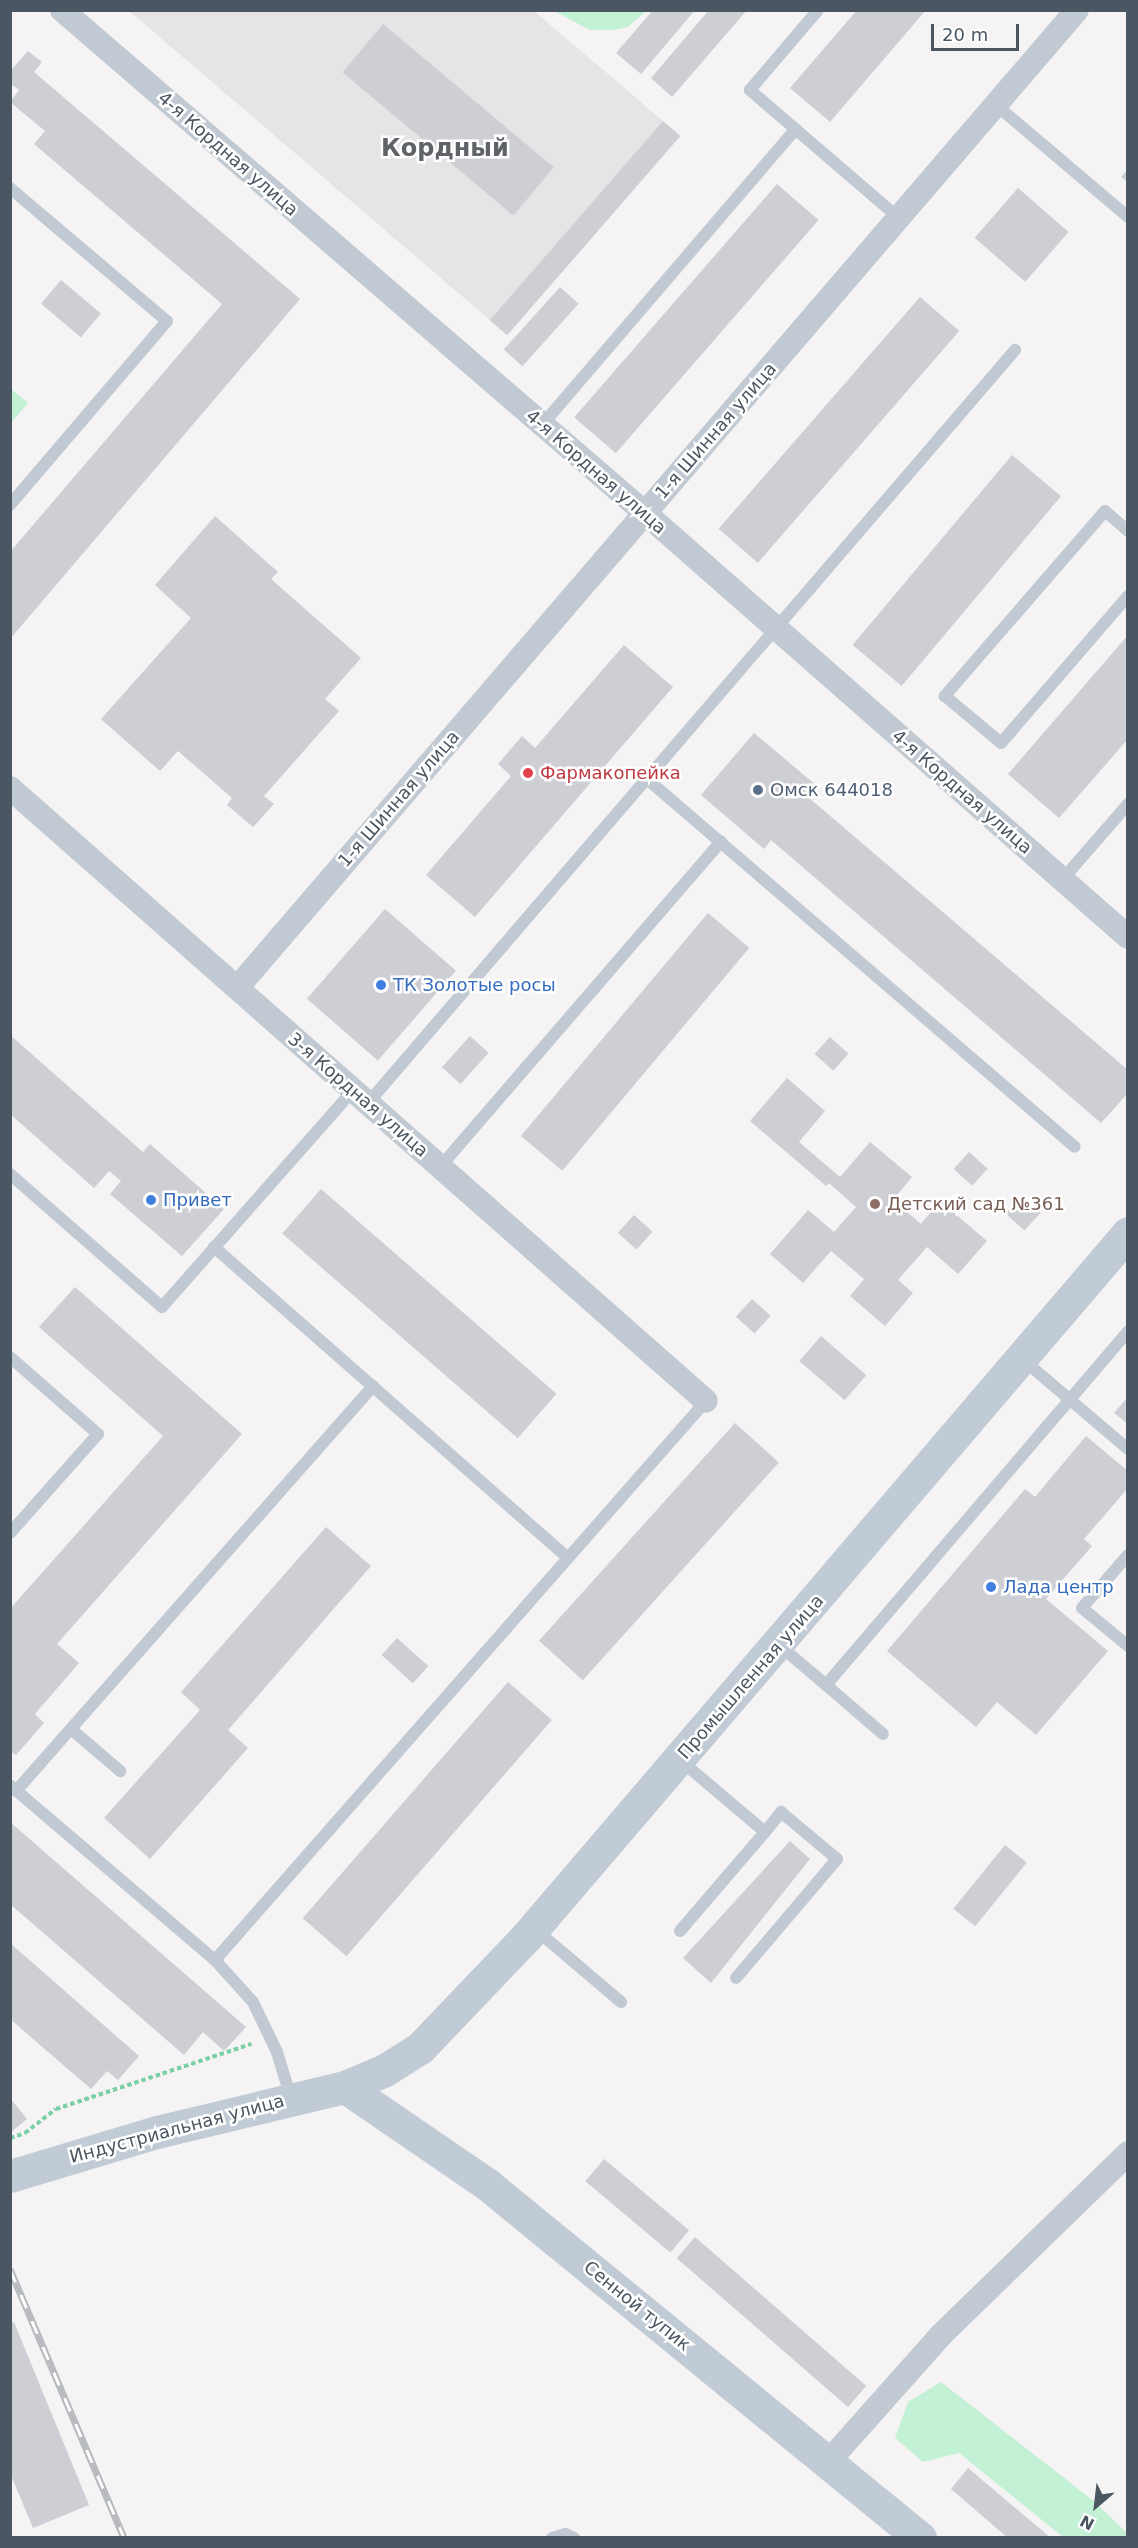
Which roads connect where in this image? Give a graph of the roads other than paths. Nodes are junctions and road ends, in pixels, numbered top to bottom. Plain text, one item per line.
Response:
1 (62, 10) edge
2 (818, 10) edge
3 (1077, 10) edge
4 (996, 105) junction
5 (796, 129) junction
6 (10, 188) edge
7 (1128, 217) edge
8 (899, 218) junction
9 (1015, 350) dead end
10 (542, 425) junction
11 (10, 505) edge
12 (645, 513) junction
13 (1128, 531) edge
14 (1128, 596) edge
15 (776, 628) junction
16 (647, 778) junction
17 (10, 788) edge
18 (1128, 804) edge
19 (720, 842) junction
20 (1062, 880) junction
21 (1128, 937) edge
22 (237, 988) junction
23 (360, 1097) junction
24 (1075, 1147) dead end
25 (441, 1167) junction
26 (10, 1174) edge
27 (1128, 1233) edge
28 (214, 1247) junction
29 (1128, 1332) edge
30 (10, 1357) edge
31 (1021, 1358) junction
32 (373, 1386) junction
33 (1070, 1400) junction
34 (706, 1401) joint
35 (1128, 1449) edge
36 (10, 1533) edge
37 (1128, 1555) edge
38 (568, 1558) junction
39 (779, 1645) junction
40 (1128, 1646) edge
41 (826, 1685) junction
42 (71, 1729) junction
43 (884, 1734) dead end
44 (680, 1759) junction
45 (120, 1771) dead end
46 (13, 1788) edge
47 (765, 1832) junction
48 (534, 1928) junction
49 (680, 1931) dead end
50 (215, 1960) junction
51 (735, 1978) dead end
52 (621, 2002) dead end
53 (345, 2087) junction
54 (291, 2098) junction
55 (1128, 2152) edge
56 (10, 2176) edge
57 (828, 2463) junction
58 (552, 2538) edge
59 (574, 2538) edge
60 (920, 2538) edge

1 - 10 street, 4-я Кордная улица
2 - 5 lane
3 - 4 street, 1-я Шинная улица
4 - 7 lane
4 - 8 street, 1-я Шинная улица
5 - 8 lane
5 - 10 lane
6 - 11 lane
8 - 12 street, 1-я Шинная улица
9 - 15 lane
10 - 12 street, 4-я Кордная улица
12 - 15 street, 4-я Кордная улица
12 - 22 street, 1-я Шинная улица
13 - 14 lane
15 - 16 lane
15 - 20 street, 4-я Кордная улица
16 - 19 lane
16 - 23 lane
17 - 22 street, 3-я Кордная улица
18 - 20 lane
19 - 24 lane
19 - 25 lane
20 - 21 street, 4-я Кордная улица
22 - 23 street, 3-я Кордная улица
23 - 25 street, 3-я Кордная улица
23 - 28 lane
25 - 34 street, 3-я Кордная улица
26 - 28 lane
27 - 31 main road, Промышленная улица
28 - 32 lane
29 - 33 lane
30 - 36 lane
31 - 33 lane
31 - 39 main road, Промышленная улица
32 - 38 lane
32 - 42 lane
33 - 35 lane
33 - 41 lane
34 - 38 lane
37 - 40 lane
38 - 50 lane
39 - 41 lane
39 - 44 main road, Промышленная улица
41 - 43 lane
42 - 45 lane
42 - 46 lane
44 - 47 lane
44 - 48 main road, Промышленная улица
46 - 50 lane
47 - 49 lane
47 - 51 lane
48 - 52 lane
48 - 53 main road, Промышленная улица
50 - 54 lane
53 - 54 main road, Индустриальная улица
53 - 57 main road, Сенной тупик
54 - 56 main road, Индустриальная улица
55 - 57 street
57 - 60 main road, Сенной тупик
58 - 59 lane

